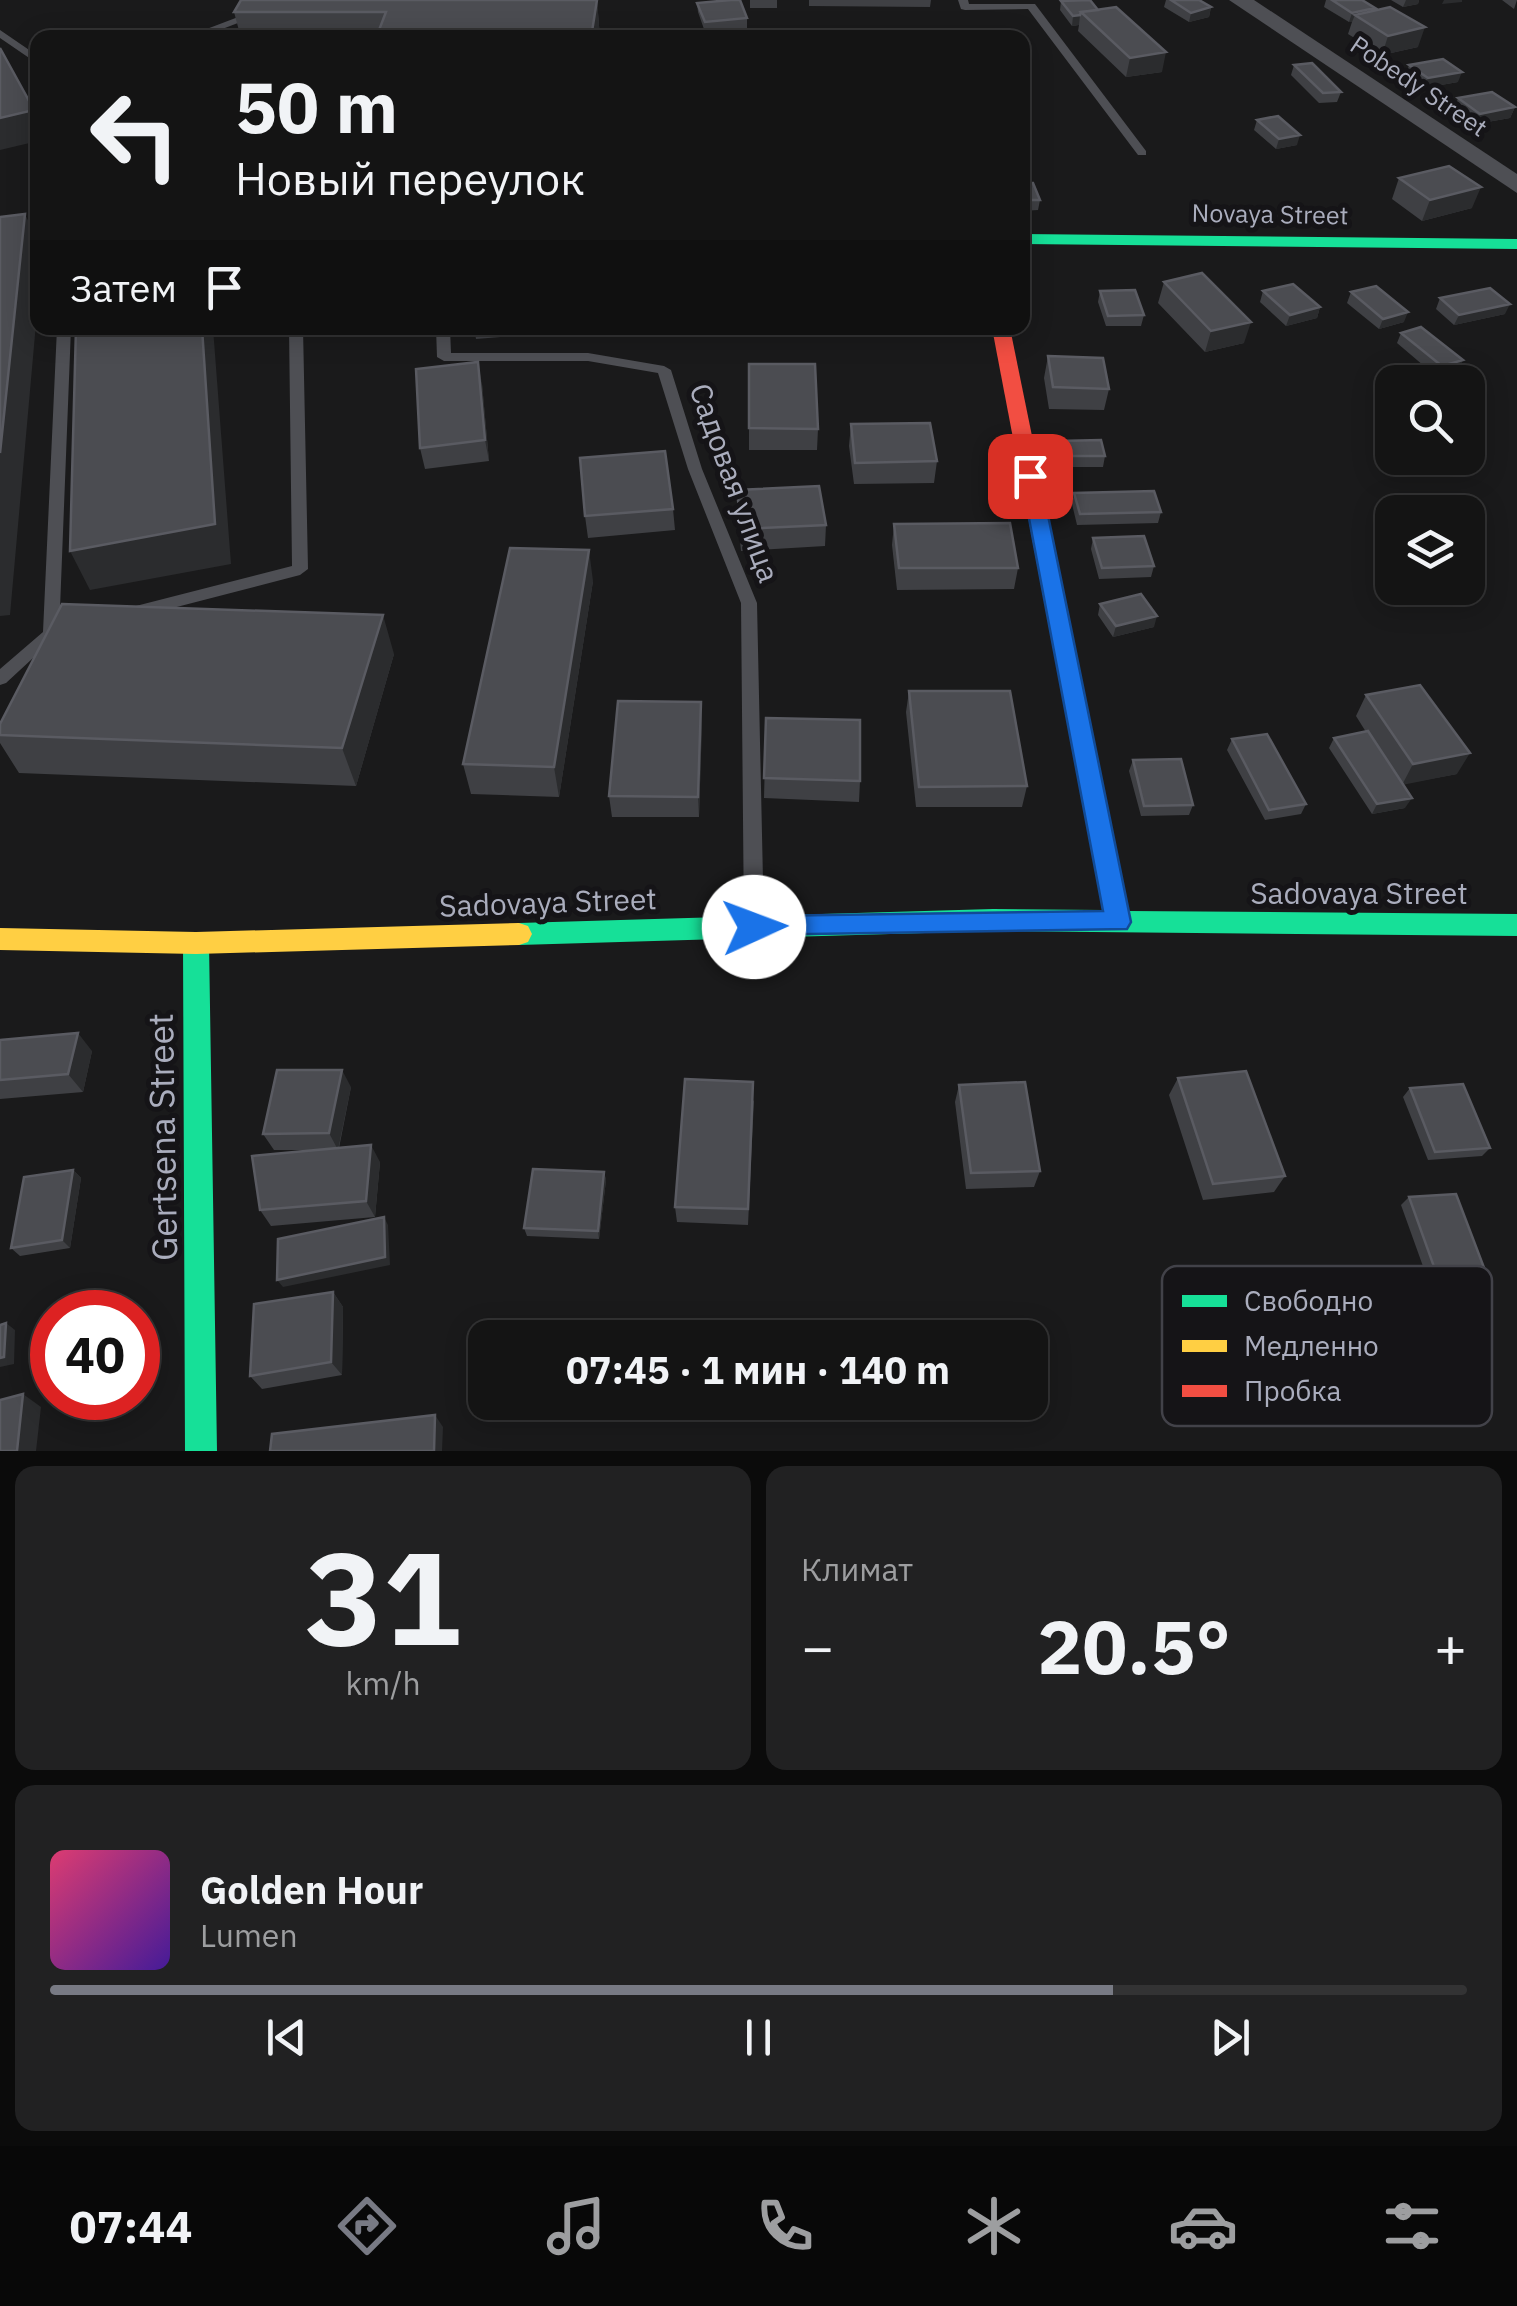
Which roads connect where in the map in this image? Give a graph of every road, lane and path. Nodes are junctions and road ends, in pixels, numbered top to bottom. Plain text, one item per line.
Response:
1 (292, 0) edge
2 (963, 0) edge
3 (1240, 0) edge
4 (210, 30) edge
5 (0, 33) edge
6 (30, 56) edge
7 (1142, 152) dead end
8 (1517, 185) edge
9 (1030, 239) edge
10 (1517, 244) edge
11 (64, 335) edge
12 (296, 335) edge
13 (443, 335) edge
14 (1003, 335) edge
15 (109, 619) edge
16 (71, 629) edge
17 (52, 634) junction
18 (0, 679) edge
19 (1118, 922) junction
20 (1517, 925) edge
21 (754, 927) junction
22 (0, 940) edge
23 (196, 943) junction
24 (201, 1451) edge

1 - 4 lane
2 - 7 lane
3 - 8 street, Pobedy Street
5 - 6 lane
9 - 10 street, Novaya Street
11 - 17 lane
12 - 15 lane
13 - 21 lane, Садовая улица
14 - 19 street
16 - 17 lane
17 - 18 lane
19 - 20 street, Sadovaya Street
19 - 21 street, Sadovaya Street
21 - 23 street, Sadovaya Street
22 - 23 street, Sadovaya Street
23 - 24 street, Gertsena Street

